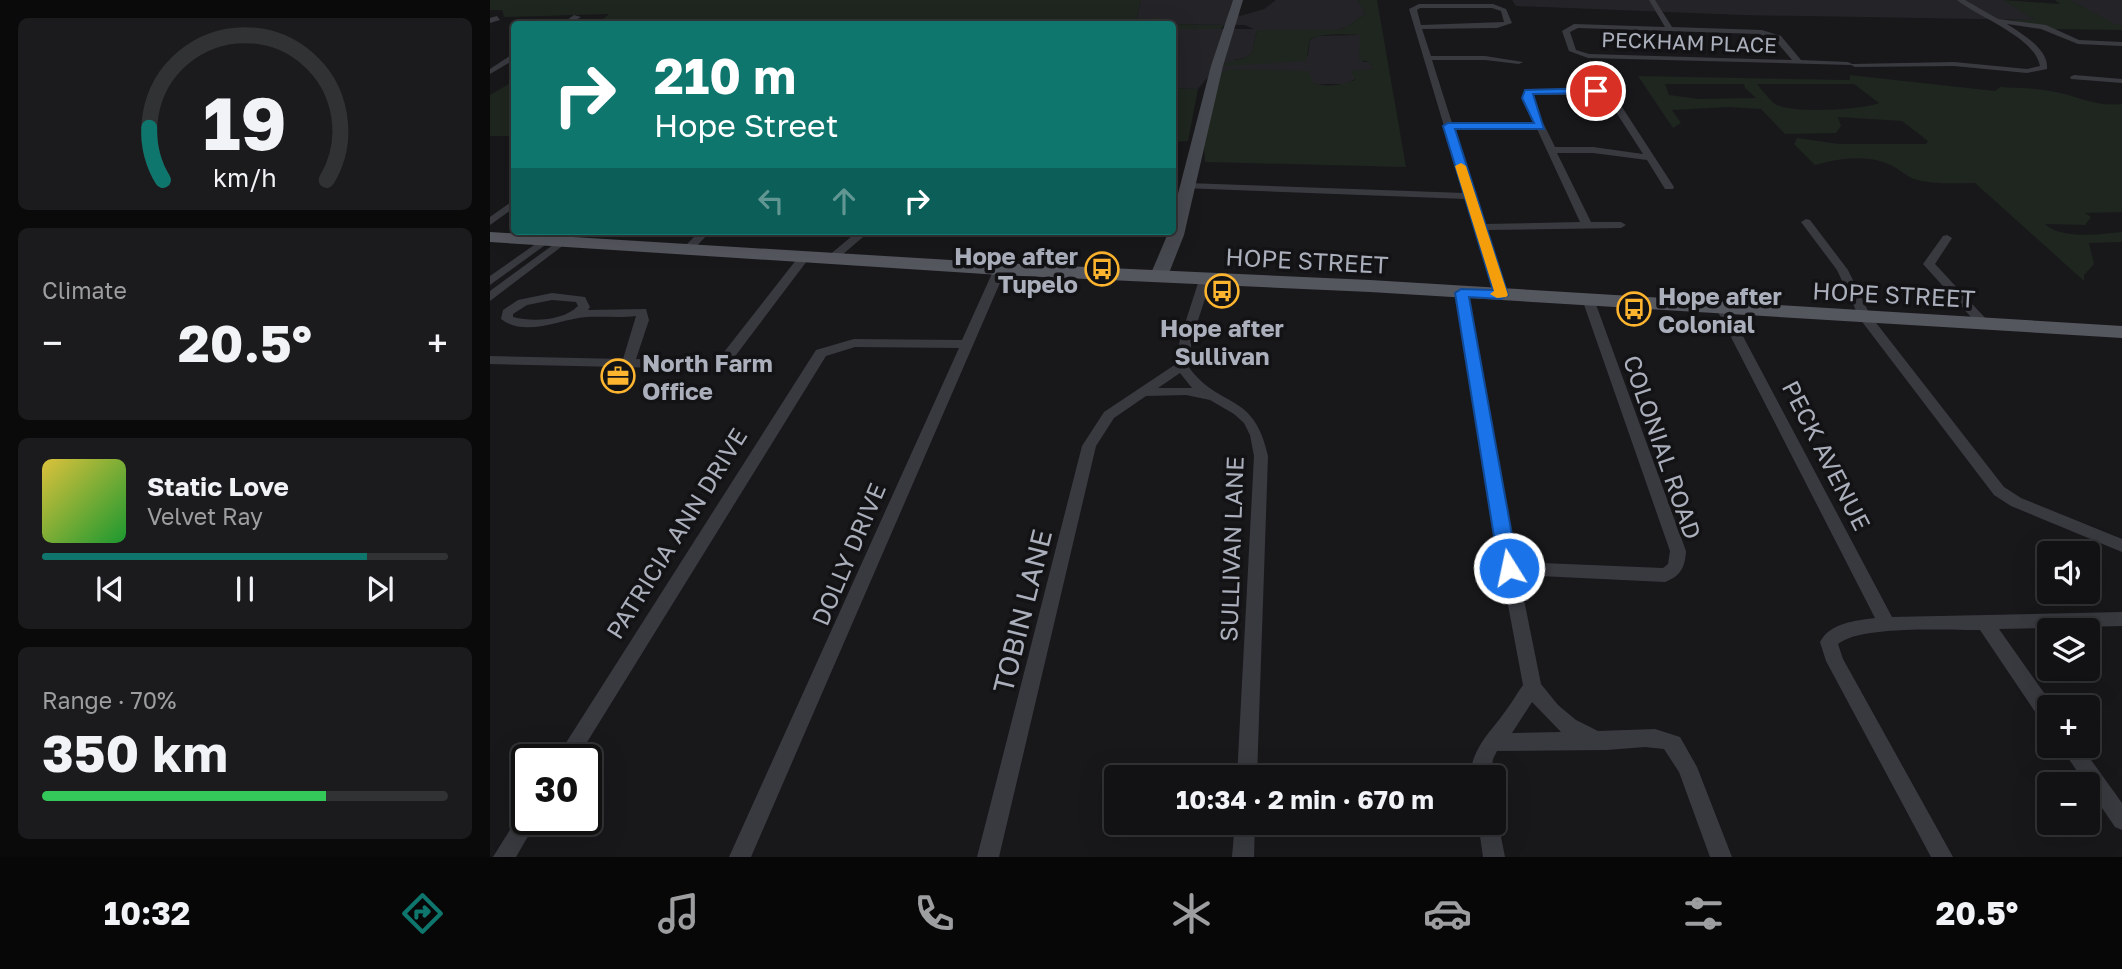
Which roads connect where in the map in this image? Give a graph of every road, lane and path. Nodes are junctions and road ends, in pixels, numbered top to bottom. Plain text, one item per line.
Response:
1 (1238, 0) edge
2 (1652, 0) edge
3 (1960, 0) edge
4 (577, 17) dead end
5 (570, 21) edge
6 (1993, 21) junction
7 (1418, 27) junction
8 (1670, 29) junction
9 (2122, 44) edge
10 (1428, 58) junction
11 (511, 59) edge
12 (1518, 62) dead end
13 (1799, 63) junction
14 (490, 72) edge
15 (2074, 77) dead end
16 (2122, 81) edge
17 (1448, 126) junction
18 (1540, 126) junction
19 (1551, 150) junction
20 (1652, 158) junction
21 (1187, 186) junction
22 (1669, 187) dead end
23 (1470, 196) junction
24 (511, 204) edge
25 (490, 222) edge
26 (1806, 222) dead end
27 (1621, 225) dead end
28 (1587, 226) junction
29 (1479, 227) junction
30 (702, 235) edge
31 (860, 235) edge
32 (490, 237) edge
33 (1947, 237) dead end
34 (552, 241) junction
35 (687, 250) junction
36 (804, 257) junction
37 (831, 258) junction
38 (1000, 270) junction
39 (1158, 278) junction
40 (1205, 280) junction
41 (490, 282) edge
42 (1461, 293) junction
43 (1501, 295) junction
44 (490, 297) edge
45 (1588, 299) junction
46 (1722, 308) junction
47 (578, 314) junction
48 (1864, 316) junction
49 (1984, 324) junction
50 (2122, 332) edge
51 (967, 344) junction
52 (490, 360) edge
53 (628, 364) junction
54 (663, 364) dead end
55 (722, 364) dead end
56 (1182, 366) junction
57 (1137, 396) junction
58 (1217, 398) junction
59 (2122, 546) edge
60 (1509, 568) junction
61 (2122, 619) edge
62 (1985, 623) junction
63 (1888, 626) junction
64 (1532, 686) junction
65 (2037, 699) edge
66 (1597, 740) junction
67 (1491, 742) junction
68 (575, 744) edge
69 (2078, 758) edge
70 (1248, 765) edge
71 (1481, 765) edge
72 (2122, 820) edge
73 (518, 835) edge
74 (1244, 835) edge
75 (1490, 835) edge
76 (504, 857) edge
77 (740, 857) edge
78 (988, 857) edge
79 (1243, 857) edge
80 (1494, 857) edge
81 (1721, 857) edge
82 (1942, 857) edge

1 - 21 main road
2 - 8 street
3 - 6 street
4 - 5 street
6 - 9 street
6 - 13 street, PECKHAM PLACE
7 - 7 street
7 - 10 street
8 - 13 street
8 - 13 street, PECKHAM PLACE
10 - 12 street
10 - 17 street
11 - 14 street
15 - 16 street
17 - 18 street
17 - 23 street
18 - 19 street
18 - 20 street
19 - 20 street
19 - 28 street
20 - 22 street
21 - 23 street
21 - 39 main road
23 - 29 street
24 - 25 street
26 - 48 street
27 - 28 street
28 - 29 street
29 - 43 street
30 - 35 street
31 - 37 street
32 - 34 main road, HOPE STREET
33 - 49 street
34 - 35 main road, HOPE STREET
34 - 41 street
34 - 44 street
35 - 36 main road, HOPE STREET
36 - 37 main road, HOPE STREET
36 - 55 street
37 - 38 main road, HOPE STREET
38 - 39 main road, HOPE STREET
38 - 51 street, DOLLY DRIVE
39 - 40 main road, HOPE STREET
40 - 42 main road, HOPE STREET
40 - 56 street
42 - 43 main road, HOPE STREET
42 - 60 street
43 - 45 main road, HOPE STREET
45 - 46 main road, HOPE STREET
45 - 60 street, COLONIAL ROAD
46 - 48 main road, HOPE STREET
46 - 63 street, PECK AVENUE
47 - 47 street
47 - 53 street
48 - 49 main road, HOPE STREET
48 - 59 street
49 - 50 main road, HOPE STREET
51 - 68 street, PATRICIA ANN DRIVE
51 - 77 street, DOLLY DRIVE
52 - 53 street
53 - 54 street
56 - 57 street, TOBIN LANE
56 - 58 street, SULLIVAN LANE
57 - 58 street, TOBIN LANE
57 - 78 street, TOBIN LANE
58 - 70 street, SULLIVAN LANE
60 - 64 street
61 - 62 street
62 - 63 street
62 - 65 street
63 - 82 street
64 - 66 street
64 - 67 street
66 - 67 street
66 - 81 street
67 - 71 street
69 - 72 street
73 - 76 street
74 - 79 street
75 - 80 street

